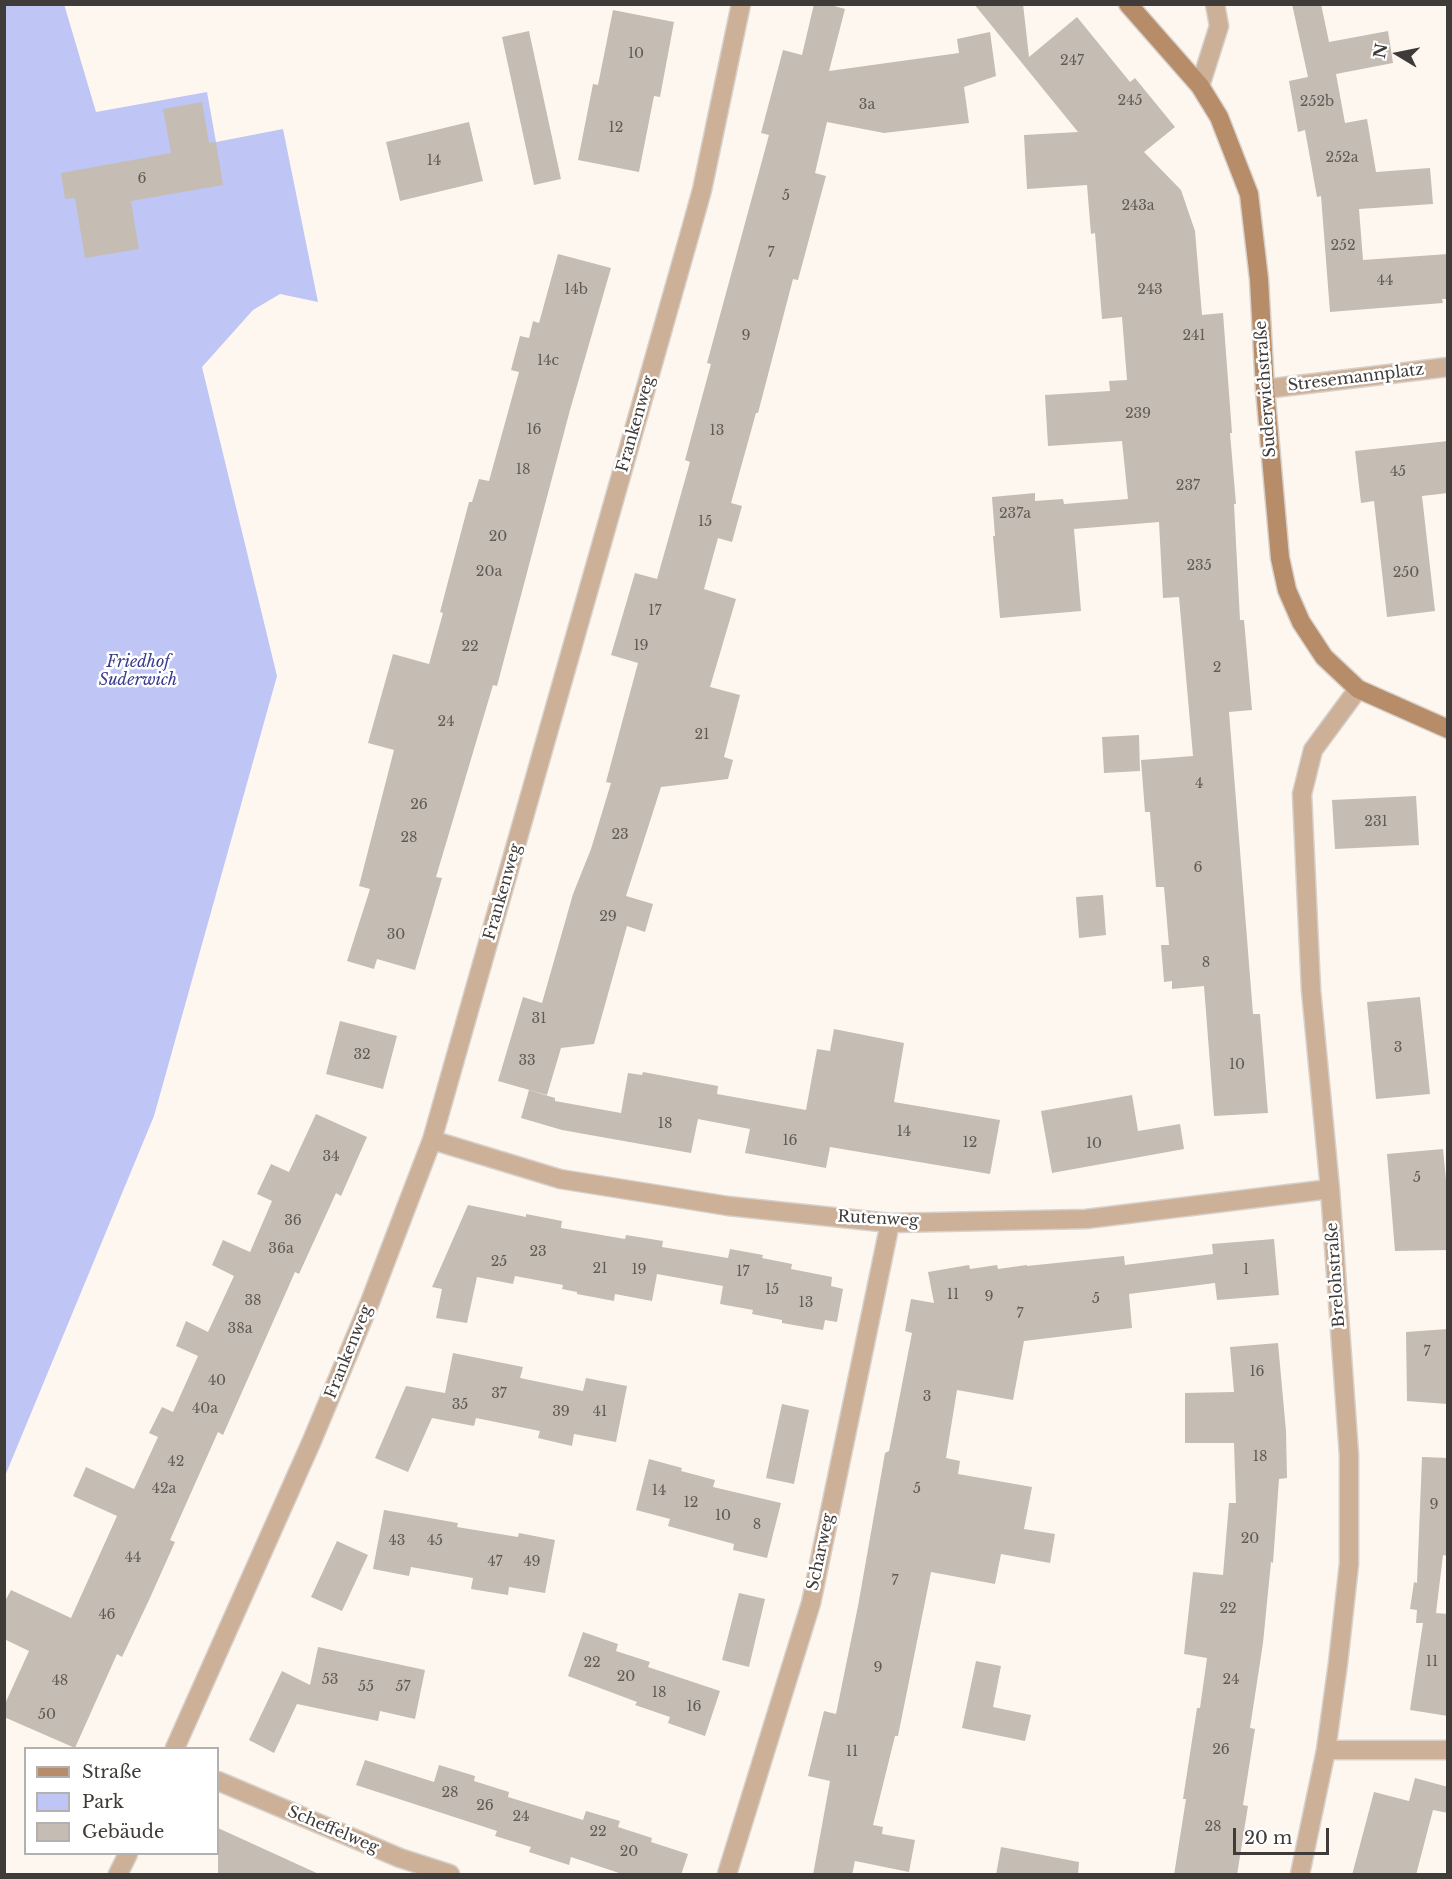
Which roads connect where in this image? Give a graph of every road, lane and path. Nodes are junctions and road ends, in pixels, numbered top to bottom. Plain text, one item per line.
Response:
1 (741, 4) edge
2 (1128, 4) edge
3 (1215, 4) edge
4 (1200, 86) junction
5 (1448, 367) edge
6 (1265, 389) junction
7 (1358, 689) junction
8 (1448, 729) edge
9 (432, 1140) junction
10 (1330, 1189) junction
11 (890, 1223) junction
12 (176, 1747) edge
13 (1326, 1750) junction
14 (1448, 1750) edge
15 (219, 1781) edge
16 (128, 1855) edge
17 (118, 1875) edge
18 (450, 1875) edge
19 (727, 1875) edge
20 (1299, 1875) edge

1 - 9 street, Frankenweg
2 - 4 main road, Suderwichstraße
3 - 4 street
4 - 6 main road, Suderwichstraße
5 - 6 street, Stresemannplatz
6 - 7 main road, Suderwichstraße
7 - 8 main road, Suderwichstraße
7 - 10 street, Brelohstraße
9 - 11 street, Rutenweg
9 - 12 street, Frankenweg
10 - 11 street, Rutenweg
10 - 13 street, Brelohstraße
11 - 19 street, Scharweg
13 - 14 street
13 - 20 street, Brelohstraße
15 - 18 street, Scheffelweg
16 - 17 street

